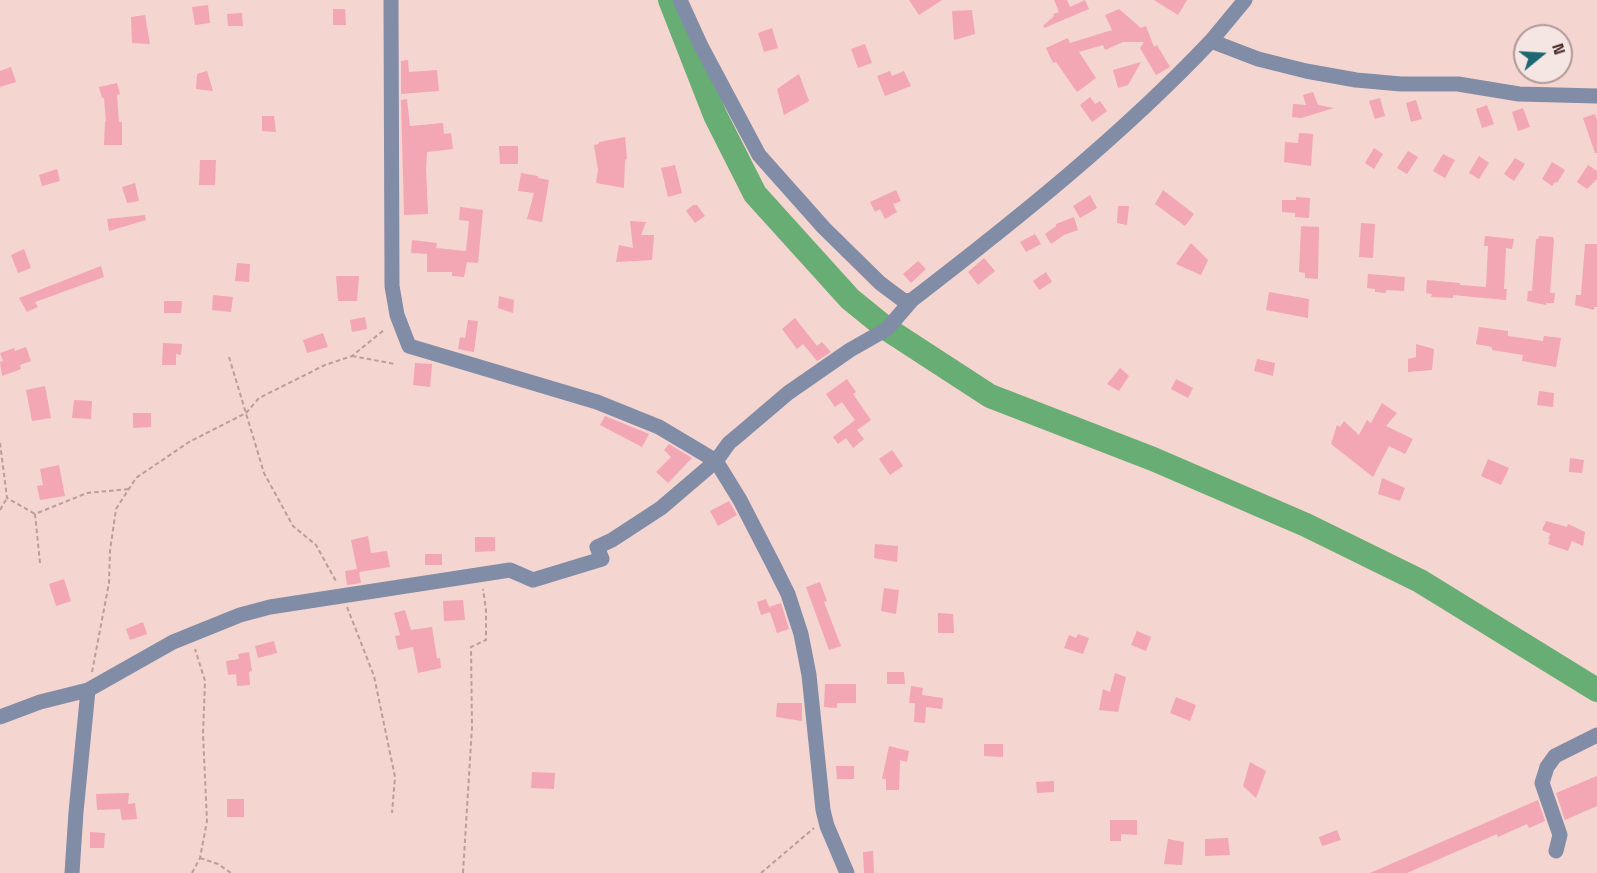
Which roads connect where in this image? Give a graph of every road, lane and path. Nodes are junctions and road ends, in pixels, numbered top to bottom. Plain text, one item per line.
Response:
1 (391, 0) edge
2 (680, 0) edge
3 (1245, 0) edge
4 (1211, 41) junction
5 (1597, 96) edge
6 (912, 300) junction
7 (384, 330) dead end
8 (352, 356) junction
9 (228, 357) dead end
10 (395, 364) dead end
11 (246, 413) junction
12 (0, 443) edge
13 (716, 461) junction
14 (129, 489) junction
15 (7, 498) junction
16 (0, 510) edge
17 (34, 514) junction
18 (40, 563) dead end
19 (481, 574) junction
20 (343, 596) junction
21 (191, 635) junction
22 (88, 690) junction
23 (0, 717) edge
24 (1597, 735) edge
25 (392, 813) dead end
26 (825, 818) junction
27 (1556, 851) dead end
28 (200, 858) junction
29 (72, 873) edge
30 (192, 873) edge
31 (231, 873) edge
32 (463, 873) edge
33 (761, 873) edge
34 (847, 873) edge

1 - 13 street
2 - 6 street
3 - 4 street
4 - 5 street
4 - 6 street
6 - 13 street
7 - 8 path
8 - 10 path
8 - 11 path
9 - 11 path
11 - 14 path
11 - 20 path
12 - 15 path
13 - 19 street
13 - 26 street
14 - 17 path
14 - 22 path
15 - 16 path
15 - 17 path
17 - 18 path
19 - 20 street
19 - 32 path
20 - 21 street
20 - 25 path
21 - 22 street
21 - 28 path
22 - 23 street
22 - 29 street
24 - 27 street
26 - 33 path
26 - 34 street
28 - 30 path
28 - 31 path

